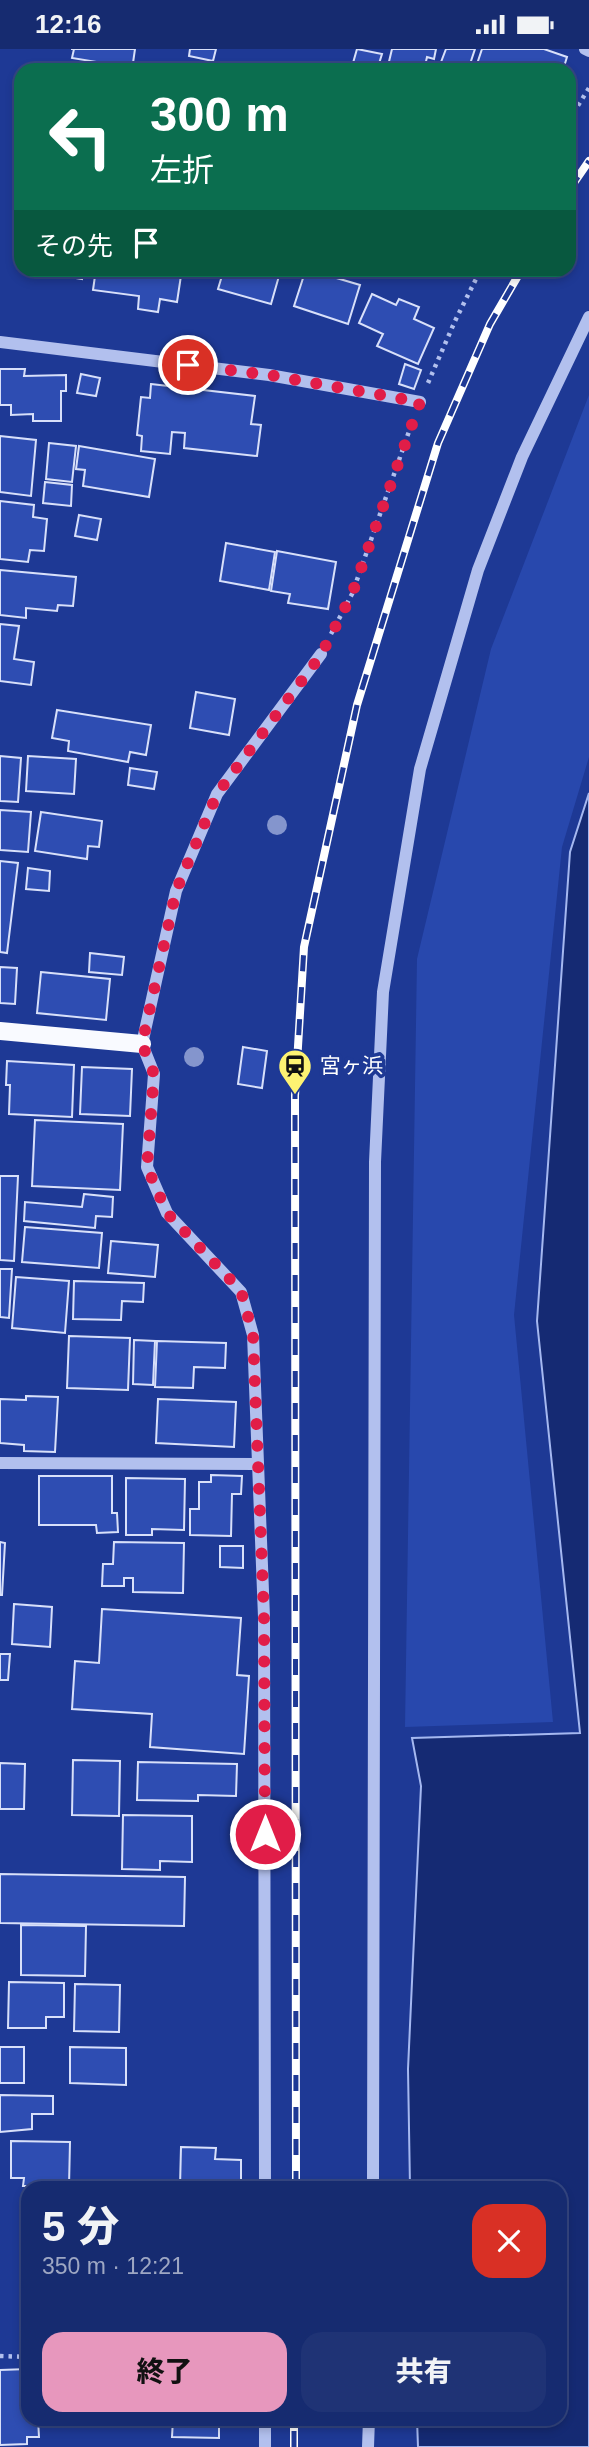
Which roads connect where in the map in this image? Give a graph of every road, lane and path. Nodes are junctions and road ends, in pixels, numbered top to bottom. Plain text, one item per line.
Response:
1 (589, 87) edge
2 (576, 108) edge
3 (477, 277) edge
4 (589, 317) edge
5 (0, 342) edge
6 (420, 402) junction
7 (321, 655) joint
8 (0, 1031) edge
9 (142, 1044) junction
10 (0, 1463) edge
11 (258, 1464) junction
12 (265, 2181) edge
13 (373, 2181) edge
14 (0, 2357) edge
15 (21, 2357) edge
16 (265, 2426) edge
17 (369, 2426) edge
18 (265, 2447) edge
19 (368, 2447) edge

1 - 2 path
3 - 6 path
4 - 13 street
5 - 6 street
6 - 7 path
7 - 9 street
8 - 9 main road
9 - 11 street
10 - 11 street
11 - 12 street
14 - 15 path
16 - 18 street
17 - 19 street

